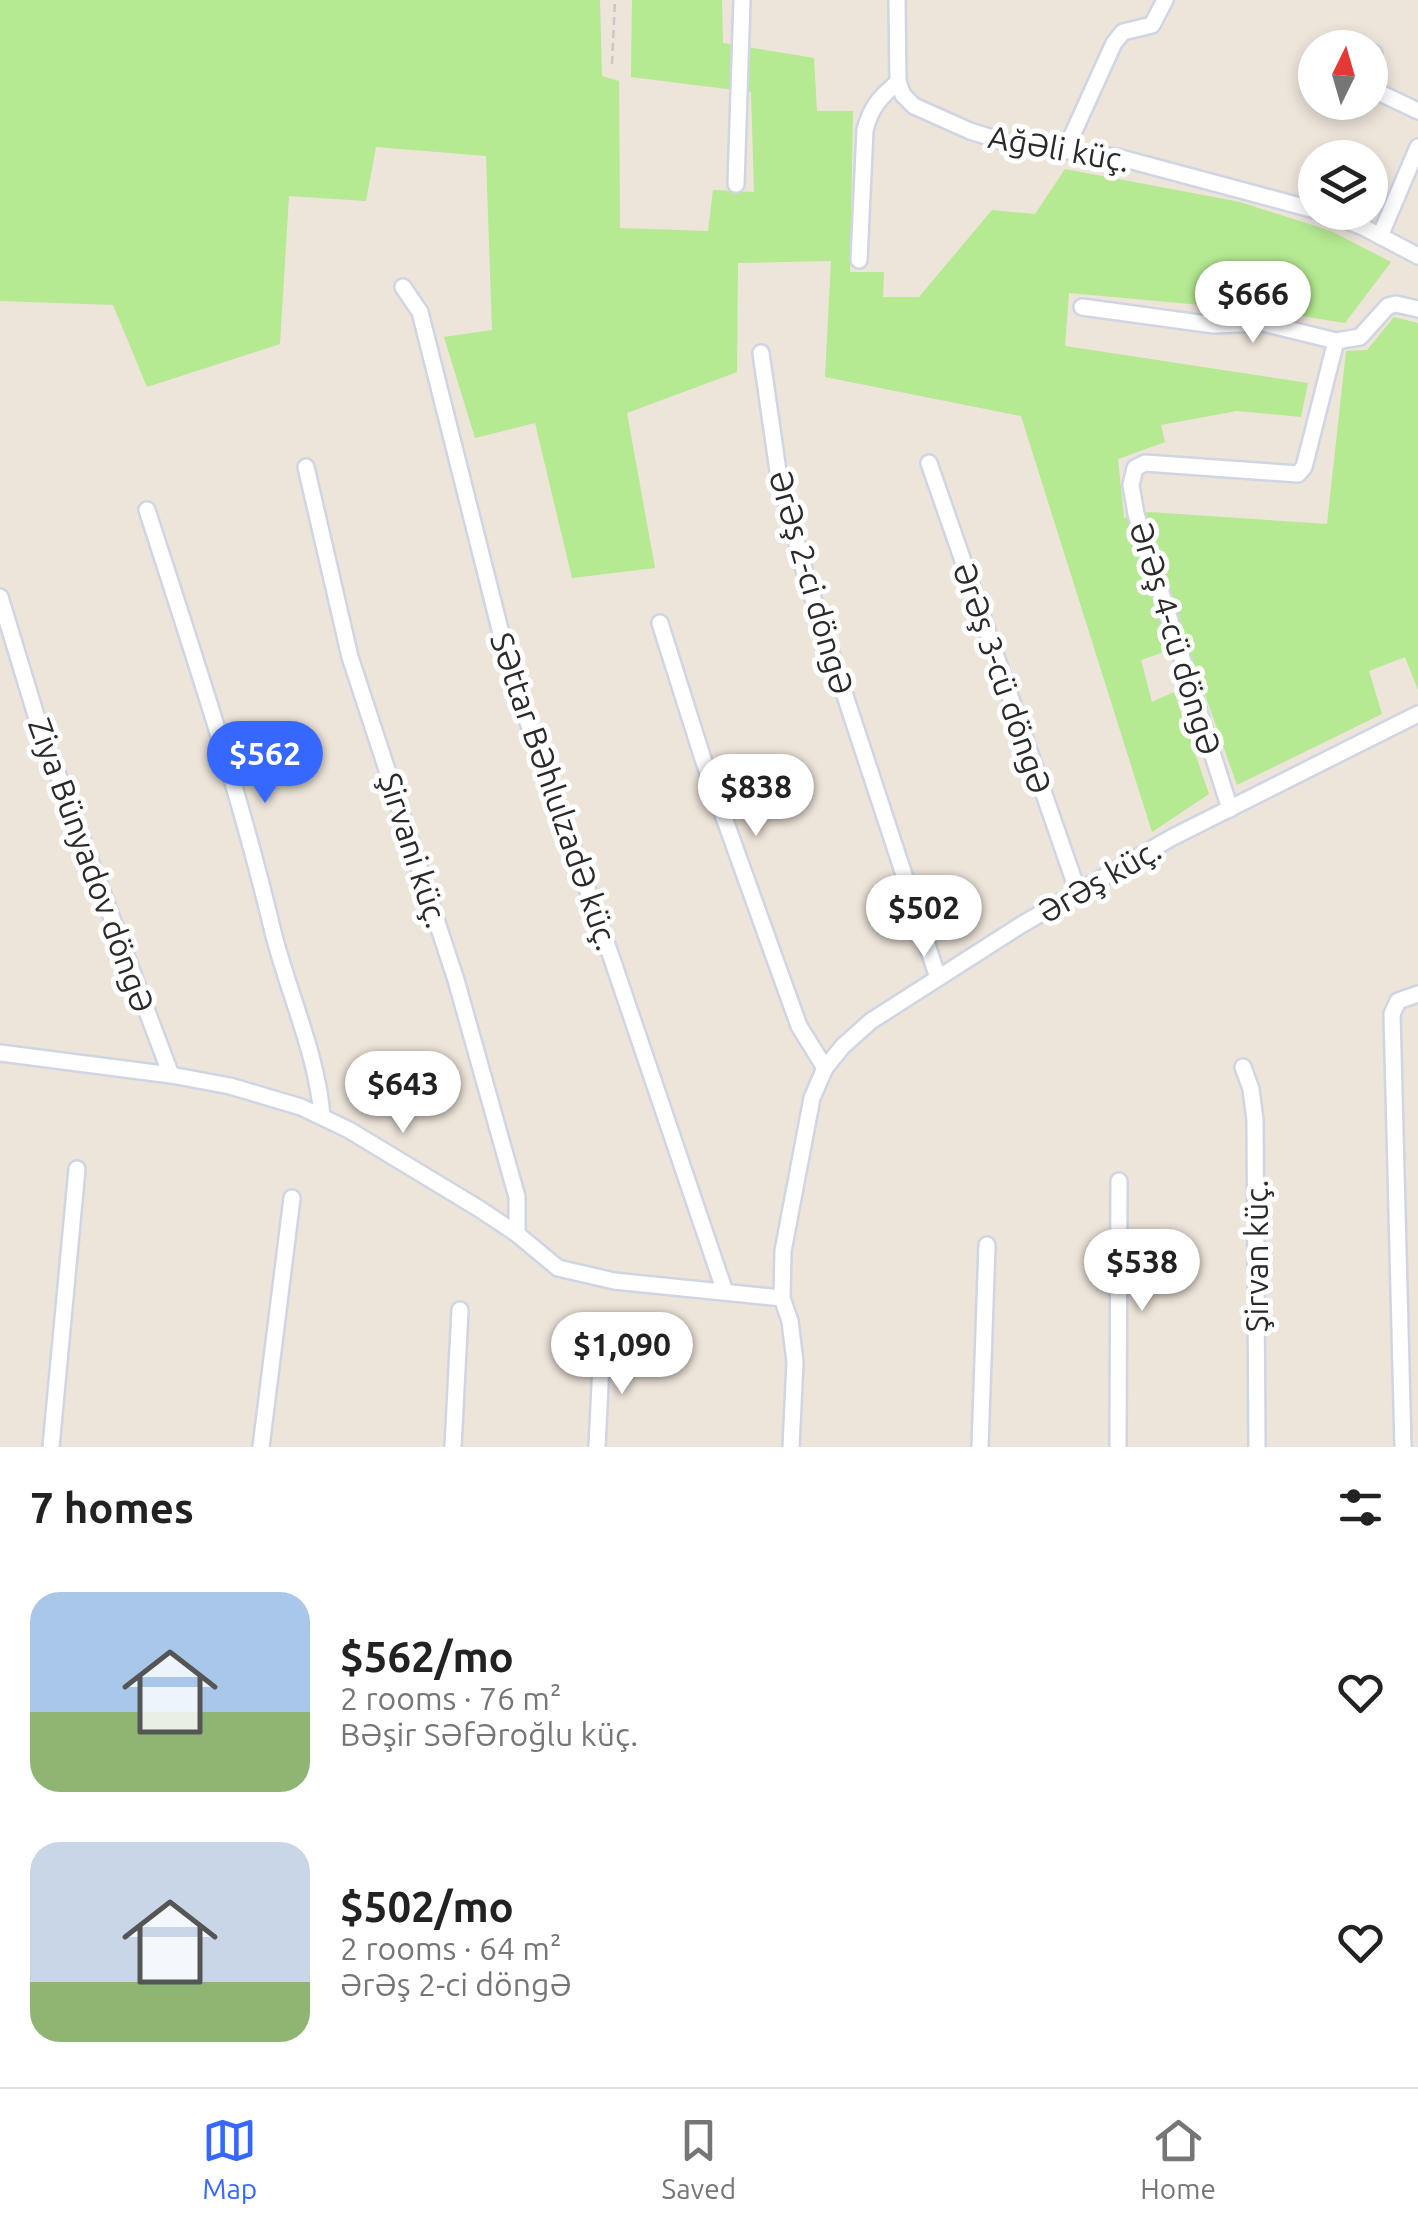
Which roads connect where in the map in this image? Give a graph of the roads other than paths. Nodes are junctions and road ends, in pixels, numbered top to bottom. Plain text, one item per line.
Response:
1 (742, 0) edge
2 (897, 0) edge
3 (1165, 0) edge
4 (898, 82) junction
5 (1388, 97) edge
6 (1418, 111) edge
7 (1418, 147) edge
8 (1065, 152) junction
9 (736, 184) dead end
10 (1298, 205) edge
11 (1366, 230) edge
12 (1380, 236) junction
13 (1418, 256) edge
14 (859, 260) dead end
15 (403, 287) dead end
16 (1082, 307) dead end
17 (1418, 309) edge
18 (1336, 341) junction
19 (761, 353) dead end
20 (928, 463) dead end
21 (306, 467) dead end
22 (147, 510) dead end
23 (0, 597) edge
24 (660, 623) dead end
25 (1418, 714) edge
26 (1230, 809) junction
27 (1078, 892) junction
28 (938, 978) junction
29 (1418, 994) edge
30 (0, 1053) edge
31 (826, 1068) junction
32 (1242, 1068) dead end
33 (171, 1075) junction
34 (322, 1116) junction
35 (77, 1170) dead end
36 (1119, 1181) dead end
37 (292, 1198) dead end
38 (517, 1234) junction
39 (987, 1245) dead end
40 (724, 1292) junction
41 (782, 1298) junction
42 (460, 1310) dead end
43 (602, 1344) dead end
44 (51, 1447) edge
45 (261, 1447) edge
46 (453, 1447) edge
47 (597, 1447) edge
48 (791, 1447) edge
49 (980, 1447) edge
50 (1118, 1447) edge
51 (1257, 1447) edge
52 (1403, 1447) edge

1 - 9 street
2 - 4 street
3 - 8 street
4 - 8 street, Ağəli küç.
4 - 14 street
5 - 6 street
7 - 12 street
8 - 10 street, Ağəli küç.
11 - 12 street
12 - 13 street
15 - 40 street, Səttar Bəhlulzadə küç.
16 - 18 street
17 - 18 street
18 - 26 street, Ərəş 4-cü döngə
19 - 28 street, Ərəş 2-ci döngə
20 - 27 street, Ərəş 3-cü döngə
21 - 38 street, Şirvani küç.
22 - 34 street
23 - 33 street, Ziya Bünyadov döngə
24 - 31 street
25 - 26 street, Ərəş küç.
26 - 27 street, Ərəş küç.
27 - 28 street, Ərəş küç.
28 - 31 street, Ərəş küç.
29 - 52 street
30 - 33 street
31 - 41 street, Ərəş küç.
32 - 51 street, Şirvan küç.
33 - 34 street
34 - 38 street
35 - 44 street
36 - 50 street
37 - 45 street
38 - 40 street
39 - 49 street
40 - 41 street
41 - 48 street, Ərəş küç.
42 - 46 street
43 - 47 street

